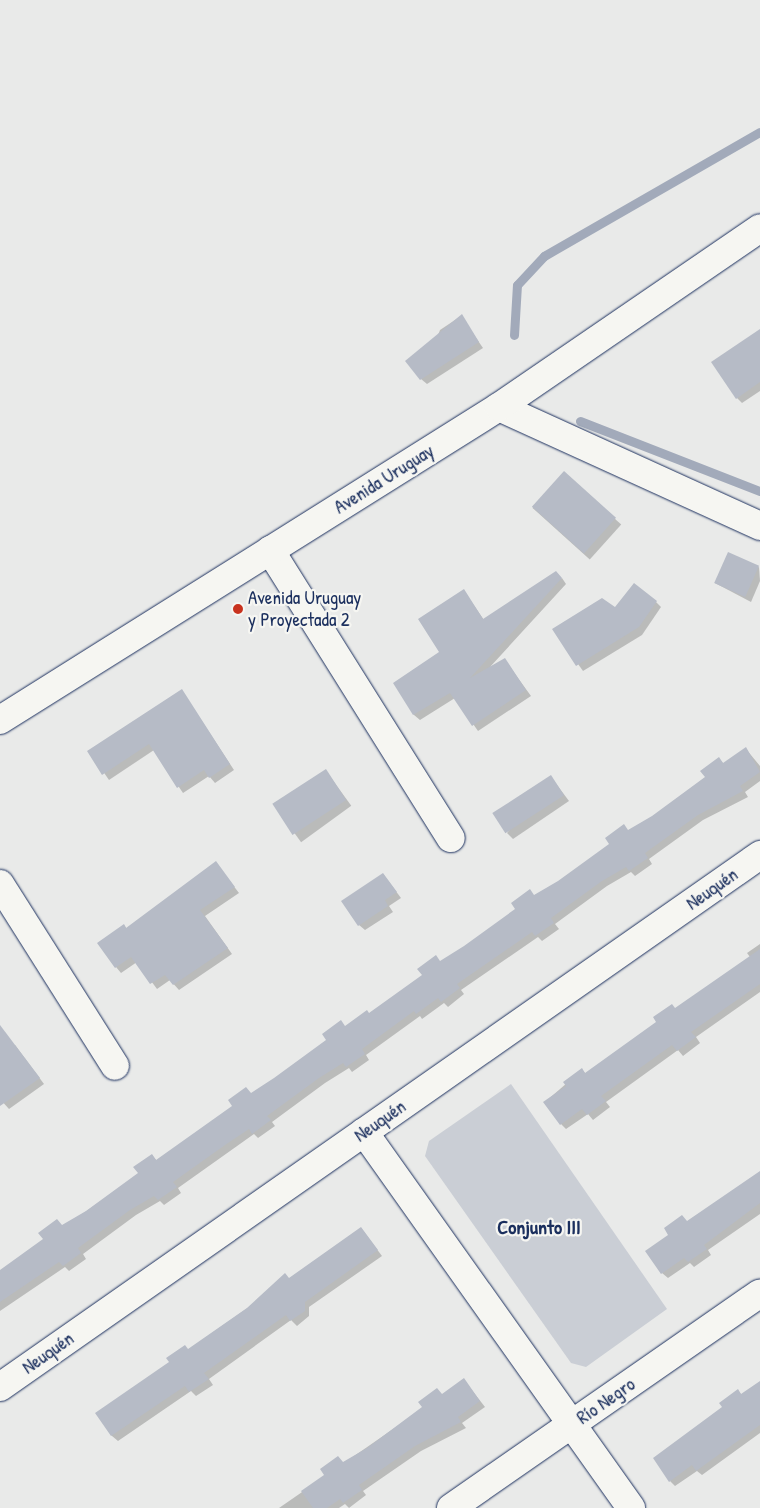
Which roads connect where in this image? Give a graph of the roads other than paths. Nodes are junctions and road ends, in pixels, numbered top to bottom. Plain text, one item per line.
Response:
1 (760, 228) edge
2 (499, 407) junction
3 (760, 526) edge
4 (270, 550) junction
5 (0, 720) edge
6 (451, 838) dead end
7 (760, 855) edge
8 (0, 884) edge
9 (115, 1066) dead end
10 (364, 1132) junction
11 (760, 1293) edge
12 (0, 1387) edge
13 (572, 1424) junction
14 (451, 1508) edge
15 (632, 1508) edge

1 - 2 street, Avenida Uruguay
2 - 3 street
2 - 4 street, Avenida Uruguay
4 - 5 street, Avenida Uruguay
4 - 6 street
7 - 10 street, Neuquén
8 - 9 street
10 - 12 street, Neuquén
10 - 13 street
11 - 13 street, Río Negro
13 - 14 street, Río Negro
13 - 15 street

